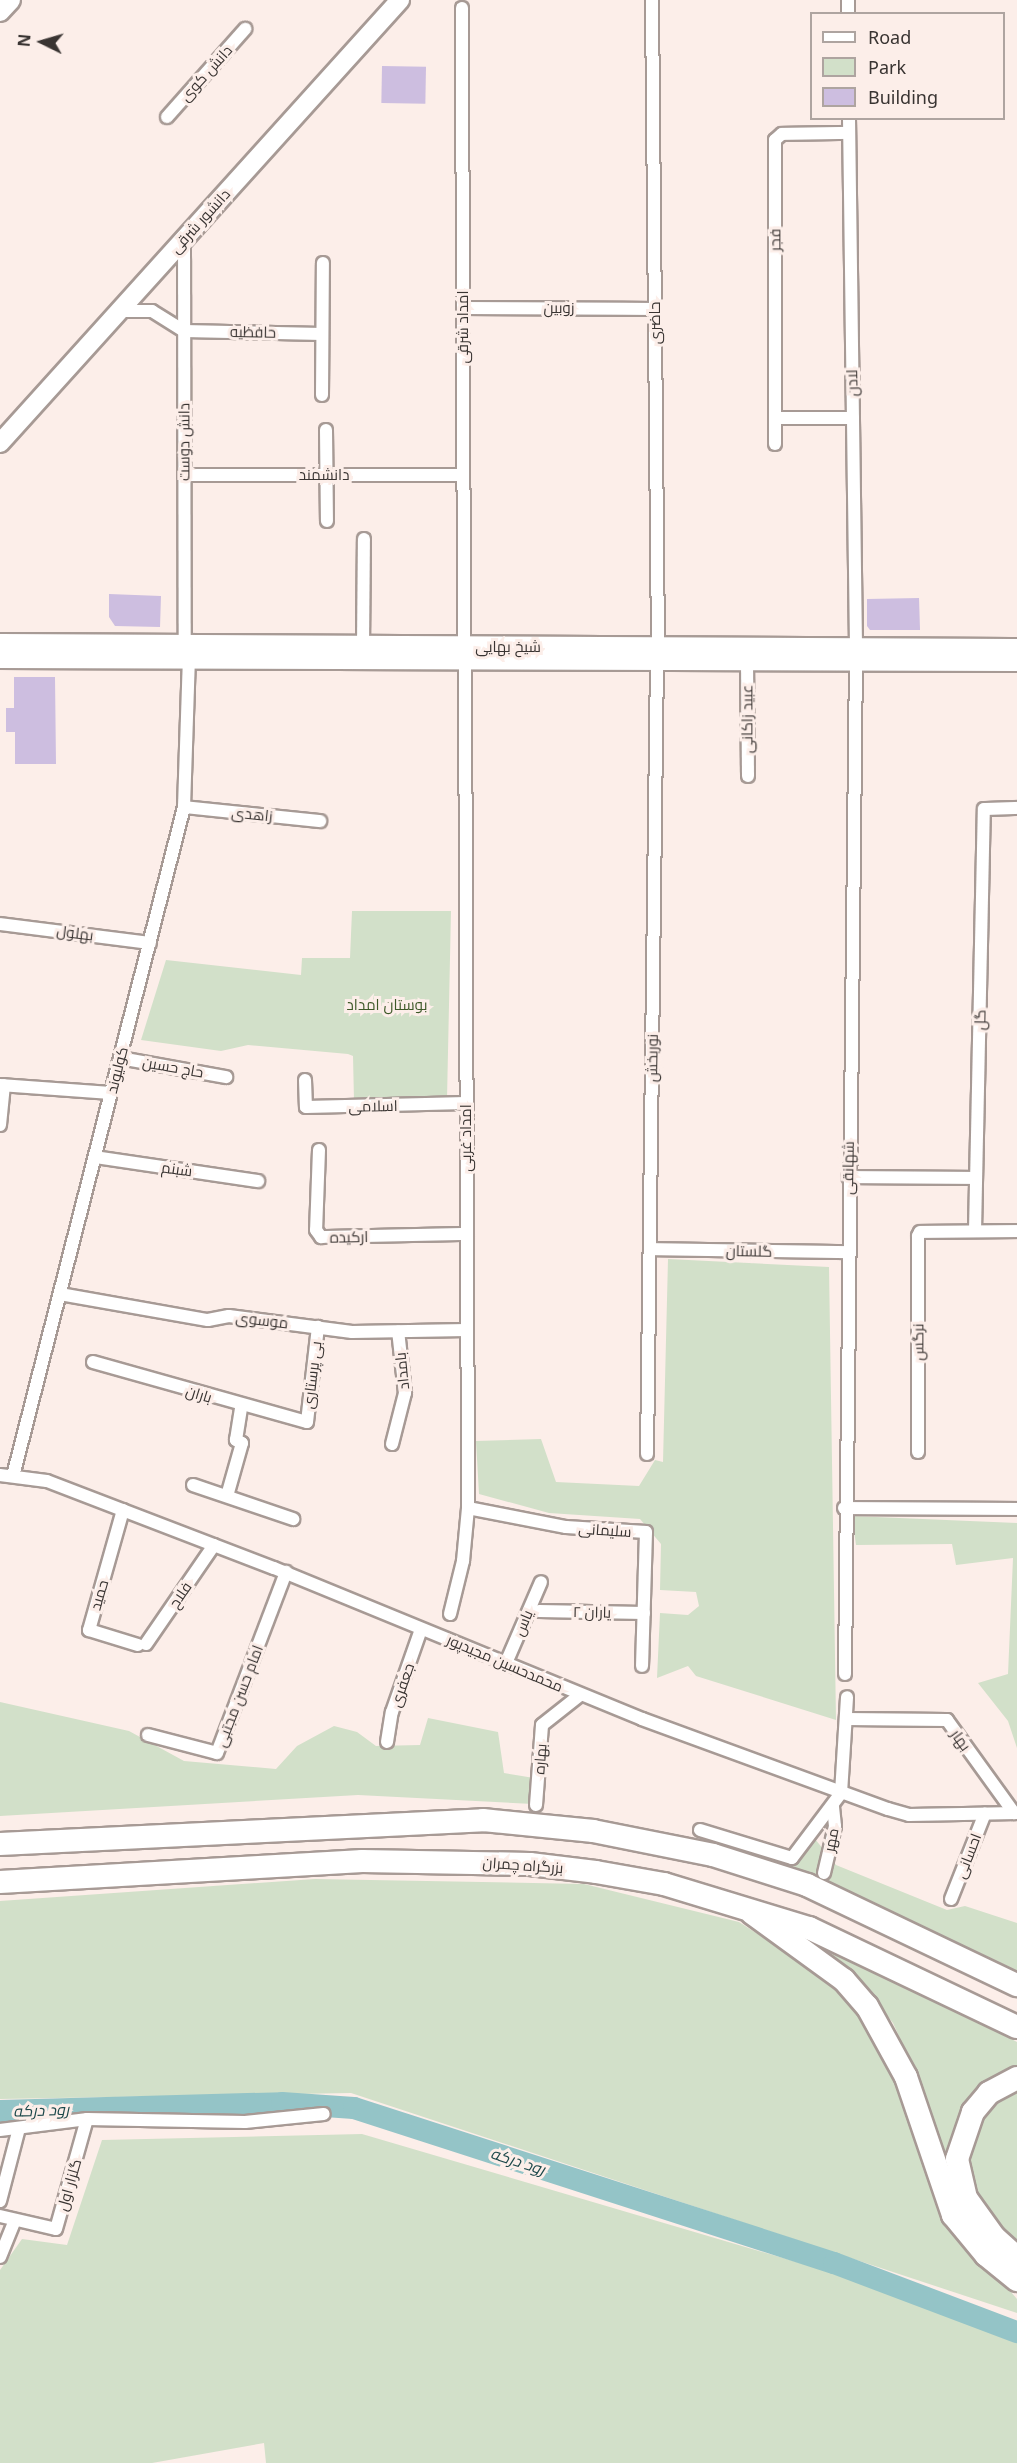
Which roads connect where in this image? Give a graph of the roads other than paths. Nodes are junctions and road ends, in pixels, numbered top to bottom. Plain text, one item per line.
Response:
1 (11, 0) edge
2 (400, 0) edge
3 (652, 0) edge
4 (462, 8) dead end
5 (0, 12) edge
6 (245, 29) dead end
7 (167, 117) dead end
8 (849, 120) edge
9 (849, 133) junction
10 (184, 239) junction
11 (323, 263) dead end
12 (463, 308) junction
13 (655, 309) junction
14 (120, 310) junction
15 (184, 331) junction
16 (322, 334) junction
17 (322, 395) dead end
18 (775, 418) junction
19 (853, 418) junction
20 (326, 430) dead end
21 (0, 443) edge
22 (774, 444) dead end
23 (184, 475) junction
24 (327, 475) junction
25 (463, 475) junction
26 (327, 520) dead end
27 (364, 539) dead end
28 (0, 642) edge
29 (363, 646) junction
30 (1017, 648) edge
31 (187, 652) junction
32 (272, 652) junction
33 (464, 653) junction
34 (658, 654) junction
35 (856, 654) junction
36 (0, 659) edge
37 (747, 661) junction
38 (1017, 662) edge
39 (748, 776) dead end
40 (184, 807) junction
41 (1017, 808) edge
42 (320, 821) dead end
43 (0, 924) edge
44 (150, 943) junction
45 (120, 1058) junction
46 (226, 1077) dead end
47 (305, 1080) dead end
48 (2, 1085) edge
49 (111, 1093) junction
50 (466, 1104) junction
51 (0, 1125) edge
52 (320, 1150) dead end
53 (95, 1157) junction
54 (848, 1177) junction
55 (976, 1178) junction
56 (258, 1181) dead end
57 (1017, 1231) edge
58 (975, 1232) junction
59 (467, 1234) junction
60 (650, 1250) junction
61 (847, 1252) junction
62 (60, 1294) junction
63 (318, 1328) junction
64 (467, 1330) junction
65 (398, 1331) junction
66 (93, 1362) dead end
67 (241, 1407) junction
68 (307, 1422) joint
69 (392, 1444) dead end
70 (918, 1452) dead end
71 (647, 1454) dead end
72 (0, 1474) edge
73 (13, 1476) junction
74 (193, 1485) dead end
75 (227, 1496) junction
76 (468, 1508) junction
77 (844, 1508) junction
78 (1017, 1509) edge
79 (123, 1510) junction
80 (293, 1519) dead end
81 (214, 1545) junction
82 (286, 1572) junction
83 (541, 1582) dead end
84 (540, 1611) dead end
85 (644, 1613) junction
86 (450, 1614) dead end
87 (421, 1629) junction
88 (142, 1645) joint
89 (506, 1663) junction
90 (642, 1666) dead end
91 (845, 1674) dead end
92 (580, 1695) junction
93 (847, 1698) dead end
94 (846, 1719) junction
95 (148, 1735) dead end
96 (387, 1742) dead end
97 (841, 1793) junction
98 (536, 1805) dead end
99 (833, 1806) junction
100 (1015, 1813) edge
101 (985, 1814) junction
102 (700, 1830) dead end
103 (0, 1844) edge
104 (824, 1873) dead end
105 (0, 1882) edge
106 (951, 1899) dead end
107 (744, 1906) junction
108 (1017, 1985) edge
109 (1017, 2027) edge
110 (1017, 2078) edge
111 (324, 2114) dead end
112 (87, 2119) junction
113 (19, 2128) junction
114 (0, 2130) edge
115 (0, 2201) edge
116 (0, 2216) edge
117 (15, 2220) junction
118 (0, 2257) edge
119 (1017, 2258) edge
120 (1017, 2280) edge

1 - 5 main road
2 - 10 main road, دانشور شرقی
3 - 13 street, حاضری
4 - 12 street, امداد شرقی
6 - 7 street, دانش کوی
8 - 9 street, لادن
9 - 18 street, فجر
9 - 19 street, لادن
10 - 14 main road, دانشور شرقی
10 - 15 street, دانش دوست
11 - 16 street
12 - 13 street, زوبین
12 - 25 street, امداد شرقی
13 - 34 street, حاضری
14 - 15 street
14 - 21 main road, دانشور شرقی
15 - 16 street, حافظیه
15 - 23 street, دانش دوست
16 - 17 street
18 - 19 street
18 - 22 street, فجر
19 - 35 street, لادن
20 - 24 street
23 - 24 street, دانشمند
23 - 31 street, دانش دوست
24 - 25 street, دانشمند
24 - 26 street
25 - 33 street, امداد شرقی
27 - 29 street
28 - 31 main road, شیخ بهایی
29 - 32 main road, شیخ بهایی
29 - 33 main road, شیخ بهایی
30 - 35 main road, شیخ بهایی
31 - 32 main road, شیخ بهایی
31 - 36 main road, شیخ بهایی
31 - 40 street, کولیوند
32 - 33 main road, شیخ بهایی
33 - 34 main road, شیخ بهایی
33 - 50 street, امداد غربی
34 - 35 main road, شیخ بهایی
34 - 37 main road, شیخ بهایی
34 - 60 street, نوربخش
35 - 37 main road, شیخ بهایی
35 - 38 main road, شیخ بهایی
35 - 54 street, شهانقی
37 - 39 street, عبید زاکانی
40 - 42 street, زاهدی
40 - 44 street, کولیوند
41 - 55 street, گل
43 - 44 street, بهلول
44 - 45 street, کولیوند
45 - 46 street, حاج حسین
45 - 49 street, کولیوند
47 - 50 street, اسلامی
48 - 49 street
48 - 51 street
49 - 53 street, کولیوند
50 - 59 street, امداد غربی
52 - 59 street, ارکیده
53 - 56 street, شبنم
53 - 62 street, کولیوند
54 - 55 street
54 - 61 street, شهانقی
55 - 58 street, گل
57 - 58 street
58 - 70 street, نرگس
59 - 64 street, امداد غربی
60 - 61 street, گلستان
60 - 71 street, نوربخش
61 - 77 street, شهانقی
62 - 63 street, موسوی
62 - 73 street, کولیوند
63 - 65 street, موسوی
63 - 68 street, بی پرستاری
64 - 65 street, موسوی
64 - 76 street, امداد غربی
65 - 69 street, بامداد
66 - 67 street, باران
67 - 68 street, باران
67 - 75 street
72 - 73 street, محمدحسین مجیدپور
73 - 79 street, محمدحسین مجیدپور
74 - 75 street
75 - 80 street
76 - 85 street, سلیمانی
76 - 86 street, امداد غربی
77 - 78 street
77 - 91 street, شهانقی
79 - 81 street, محمدحسین مجیدپور
79 - 88 street, حمید
81 - 82 street, محمدحسین مجیدپور
81 - 88 street, فلاح
82 - 87 street, محمدحسین مجیدپور
82 - 95 street, امام حسن مجتبی
83 - 89 street, یاس
84 - 85 street, یاران ٢
85 - 90 street, سلیمانی
87 - 89 street, محمدحسین مجیدپور
87 - 96 street, جعفری
89 - 92 street, محمدحسین مجیدپور
92 - 97 street, محمدحسین مجیدپور
92 - 98 street, بهاره
93 - 94 street
94 - 97 street
94 - 100 street, بهار
97 - 99 street
97 - 101 street, محمدحسین مجیدپور
99 - 102 street
99 - 104 street, مهر
100 - 101 street, محمدحسین مجیدپور
101 - 106 street, احسانی
103 - 108 highway
105 - 107 highway, بزرگراه چمران
107 - 109 highway, بزرگراه چمران
107 - 120 highway
110 - 119 highway
111 - 112 street
112 - 113 street
112 - 117 street, گلزار اول
113 - 114 street
113 - 115 street
116 - 117 street, گلزار اول
117 - 118 street

